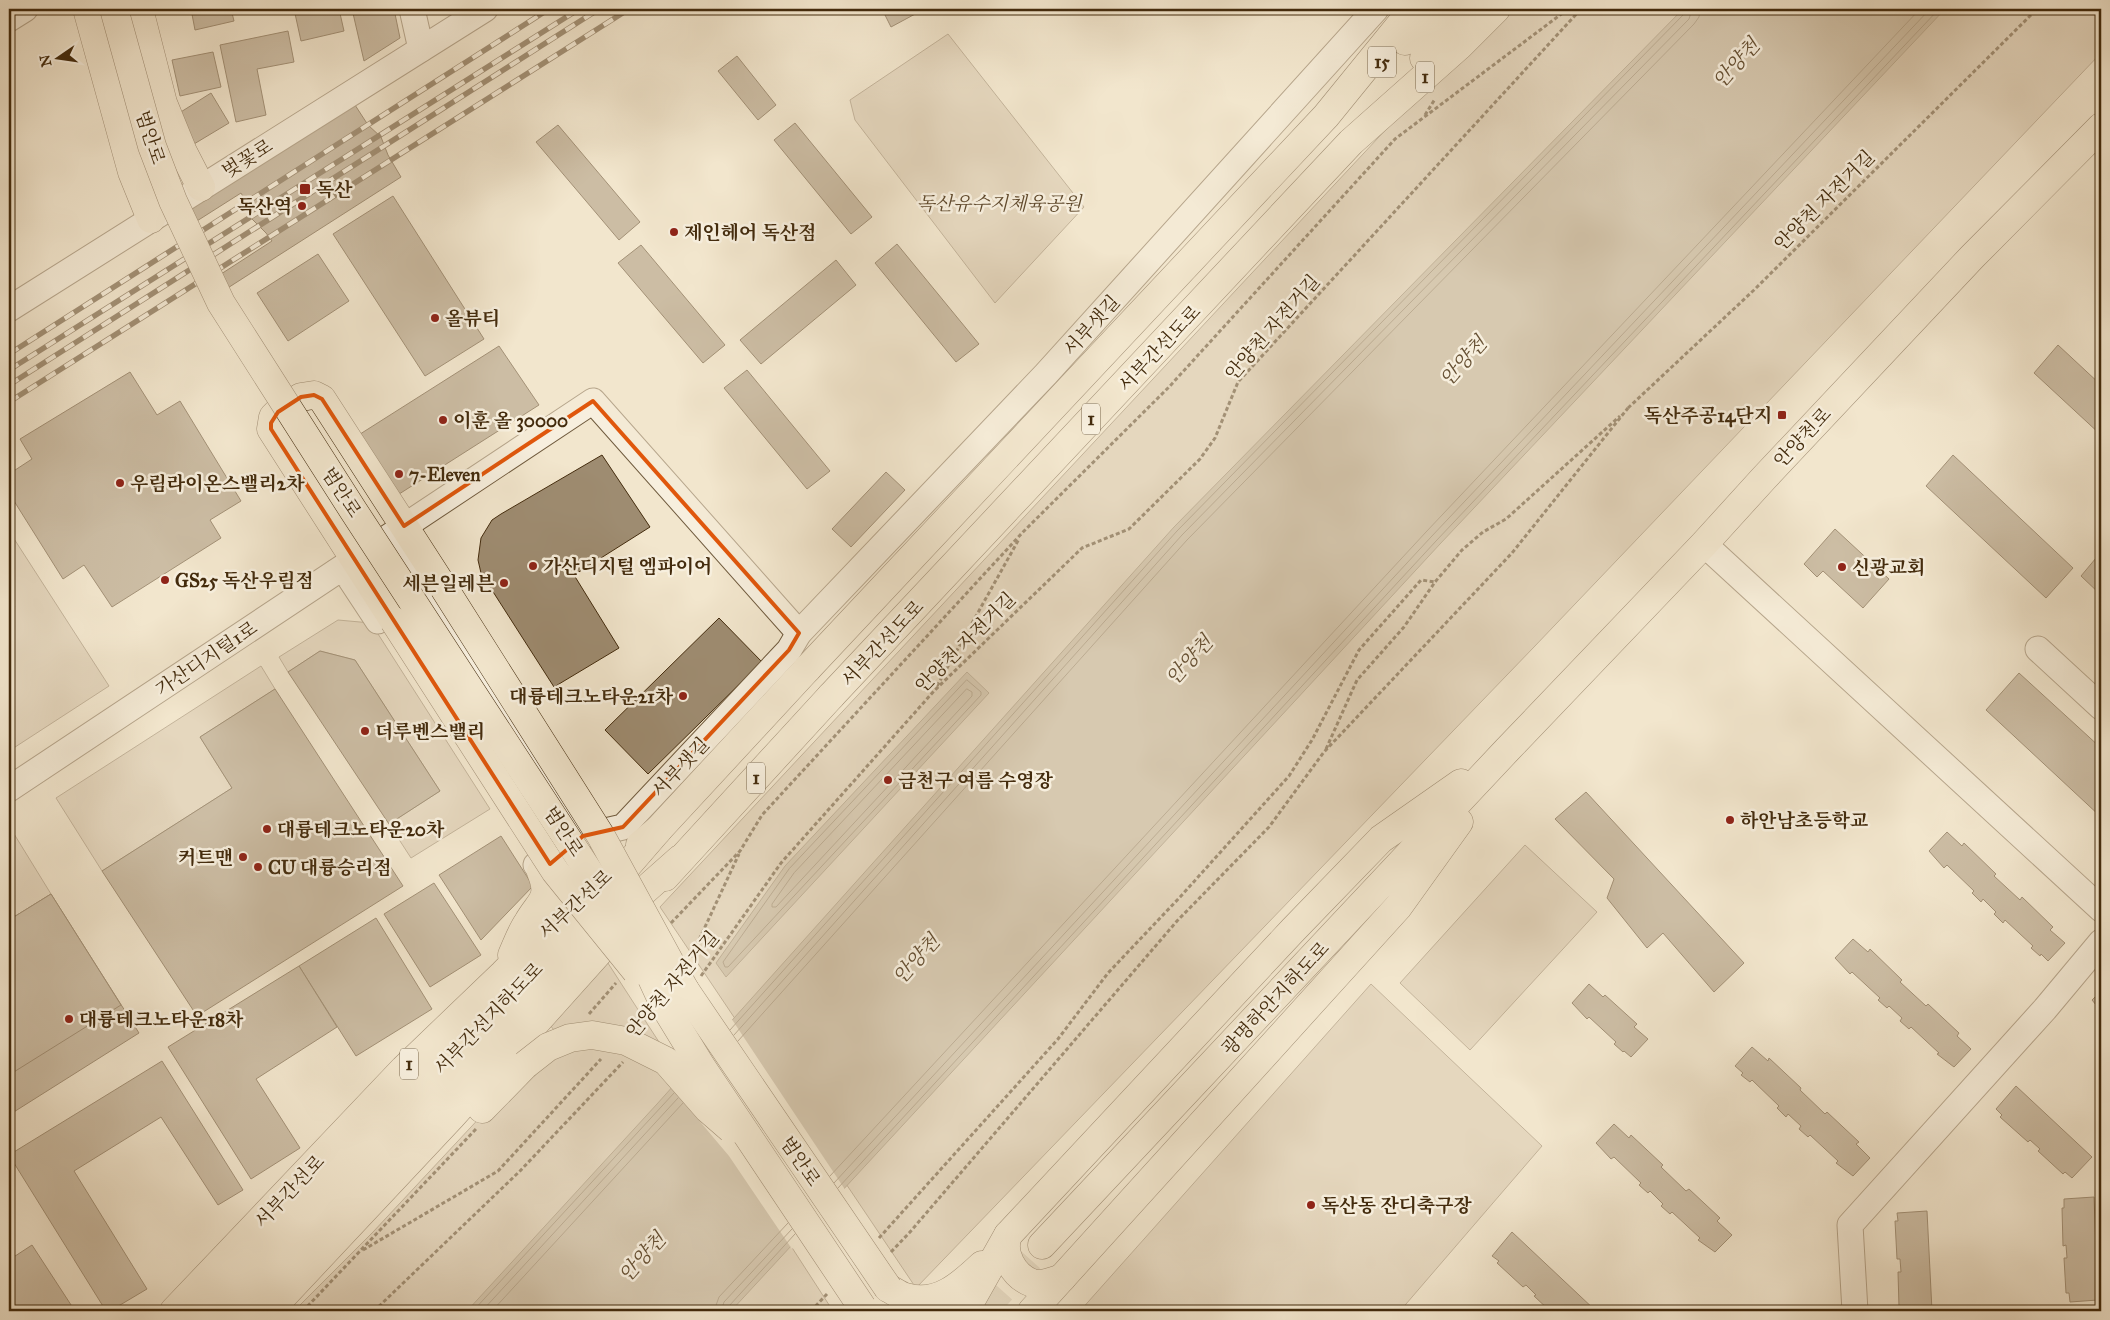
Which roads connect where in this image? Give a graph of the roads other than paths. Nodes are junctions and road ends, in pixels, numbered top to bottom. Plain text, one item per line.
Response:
1 (25, 9) edge
2 (87, 9) edge
3 (114, 9) edge
4 (139, 9) edge
5 (412, 9) edge
6 (485, 9) edge
7 (1376, 9) edge
8 (1413, 9) edge
9 (1438, 9) edge
10 (1468, 9) edge
11 (1496, 9) edge
12 (9, 19) edge
13 (421, 49) junction
14 (1326, 116) junction
15 (2101, 127) edge
16 (1351, 142) junction
17 (201, 187) junction
18 (151, 219) junction
19 (9, 309) edge
20 (393, 533) junction
21 (1704, 544) junction
22 (345, 566) junction
23 (799, 634) junction
24 (2038, 648) dead end
25 (807, 669) joint
26 (2101, 706) edge
27 (1507, 750) junction
28 (9, 789) edge
29 (658, 830) junction
30 (584, 836) junction
31 (680, 859) junction
32 (549, 865) junction
33 (2101, 909) edge
34 (2101, 942) edge
35 (503, 974) junction
36 (682, 993) junction
37 (756, 1149) junction
38 (1004, 1242) junction
39 (1042, 1246) tunnel mouth
40 (1062, 1278) junction
41 (888, 1288) junction
42 (863, 1310) edge
43 (174, 1311) edge
44 (210, 1311) edge
45 (241, 1311) edge
46 (269, 1311) edge
47 (283, 1311) edge
48 (908, 1311) edge
49 (965, 1311) edge
50 (1013, 1311) edge
51 (1032, 1311) edge
52 (1855, 1311) edge

1 - 12 street
2 - 18 main road
3 - 36 main road, 범안로, bridge
4 - 17 main road
5 - 13 street
6 - 13 street, 벚꽃로
7 - 23 street, 서부샛길
8 - 14 main road, 서부간선도로 / 1
9 - 14 main road, 15
10 - 16 main road, 15
11 - 16 main road, 서부간선도로 / 1
13 - 17 street, 벚꽃로
14 - 25 main road, 서부간선도로 / 1
15 - 21 main road, 안양천로
16 - 31 main road, 서부간선도로 / 1
17 - 18 street, 벚꽃로
18 - 19 street, 벚꽃로
20 - 22 street, 가산디지털1로
20 - 22 main road
20 - 23 street
20 - 30 street
20 - 36 main road, bridge
21 - 27 main road, 안양천로
21 - 33 street
22 - 28 street, 가산디지털1로
22 - 32 street
22 - 36 main road, bridge
23 - 30 street, 서부샛길
24 - 26 street
25 - 29 main road, 서부간선로 / 1
27 - 38 main road
27 - 39 main road, 광명하안지하도로
27 - 40 main road
29 - 35 main road, 서부간선로 / 1
29 - 44 main road, 서부간선지하도로
30 - 32 street, 서부샛길
31 - 45 main road, 서부간선지하도로
31 - 46 main road, 1
32 - 35 main road
34 - 52 street
35 - 43 main road, 서부간선로 / 1
36 - 37 main road, 범안로, bridge
36 - 41 main road, 범안로, bridge
37 - 42 main road, 범안로, bridge
37 - 47 main road, bridge
38 - 40 main road
38 - 41 main road
38 - 49 main road
40 - 50 main road
40 - 51 main road
41 - 48 main road, 범안로

